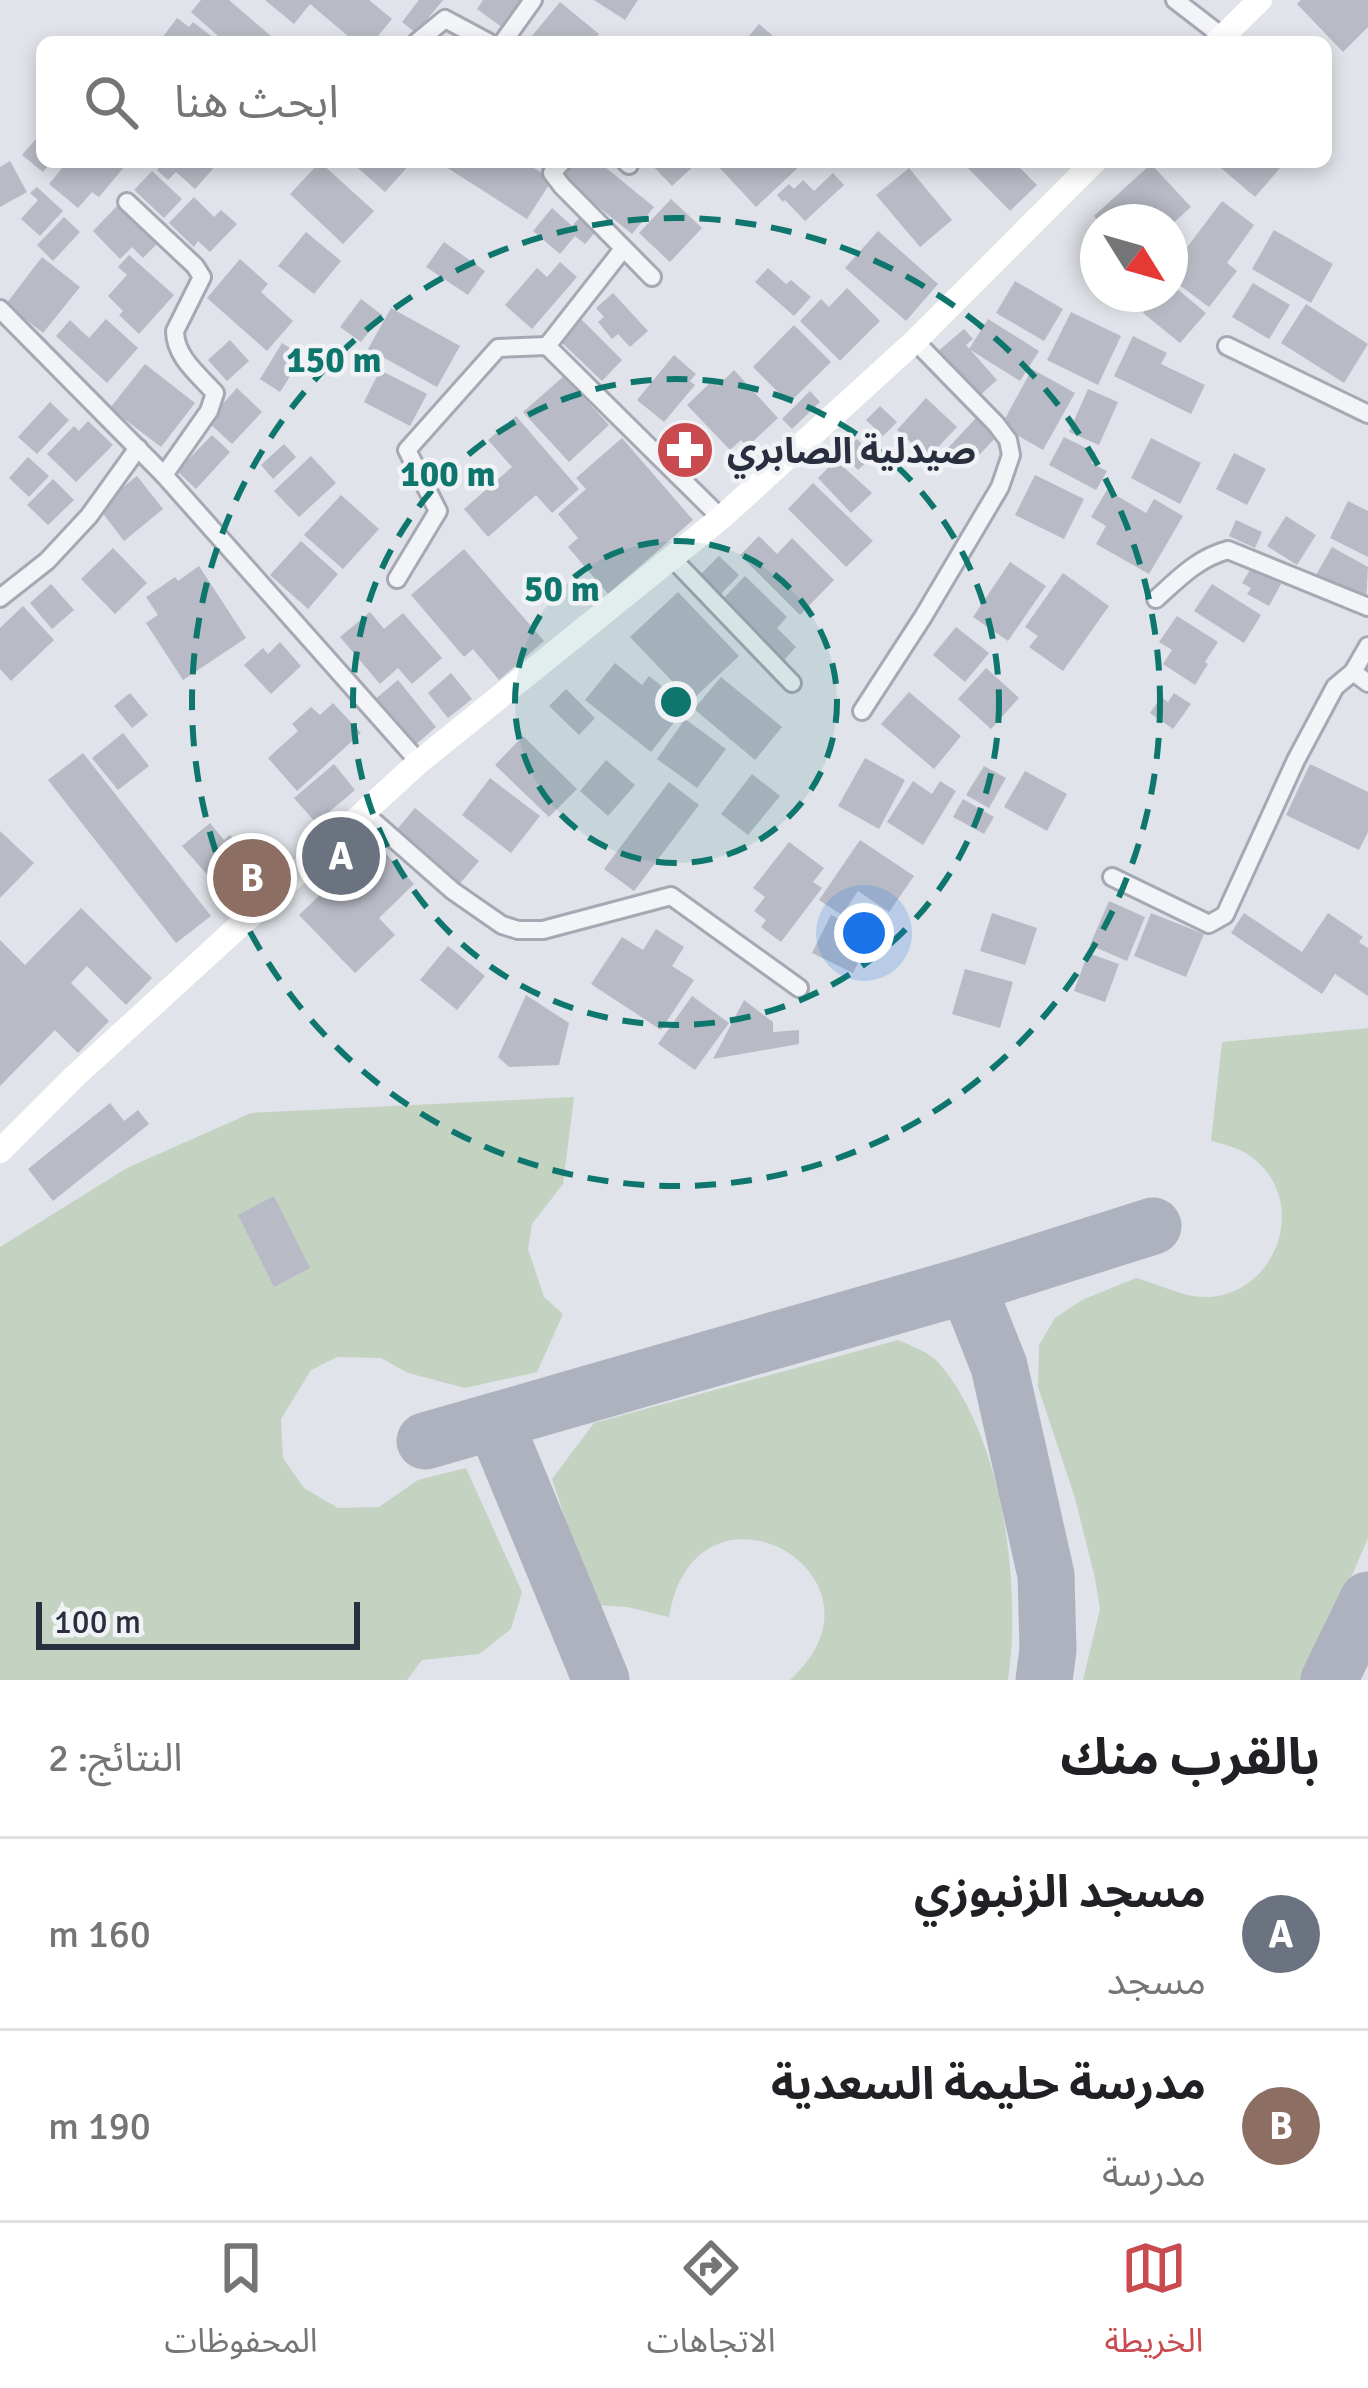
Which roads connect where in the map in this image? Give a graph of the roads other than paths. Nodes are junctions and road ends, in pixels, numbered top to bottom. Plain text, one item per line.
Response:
1 (533, 0) edge
2 (1174, 0) edge
3 (1260, 0) edge
4 (424, 36) edge
5 (477, 36) edge
6 (507, 36) edge
7 (1216, 36) edge
8 (1223, 36) edge
9 (557, 168) edge
10 (1088, 168) edge
11 (127, 202) dead end
12 (623, 249) junction
13 (652, 277) dead end
14 (0, 309) edge
15 (915, 341) junction
16 (547, 346) junction
17 (1227, 346) dead end
18 (1368, 414) edge
19 (138, 448) junction
20 (164, 475) junction
21 (721, 518) junction
22 (672, 558) junction
23 (397, 579) dead end
24 (0, 598) edge
25 (1156, 599) dead end
26 (1368, 607) edge
27 (1368, 646) edge
28 (1360, 678) edge
29 (792, 683) dead end
30 (862, 711) dead end
31 (419, 762) junction
32 (362, 812) junction
33 (1112, 877) dead end
34 (799, 988) dead end
35 (0, 1151) edge

1 - 6 street
2 - 7 street
3 - 8 main road
4 - 5 street
9 - 12 street
10 - 15 main road
11 - 20 street
12 - 13 street
12 - 16 street
14 - 19 street
15 - 21 main road
15 - 30 street
16 - 21 street
16 - 23 street
17 - 18 street
19 - 20 street
19 - 24 street
20 - 31 street
21 - 22 main road
22 - 29 street
22 - 31 main road
25 - 26 street
27 - 28 street
28 - 33 street
31 - 32 main road
32 - 34 street
32 - 35 main road

